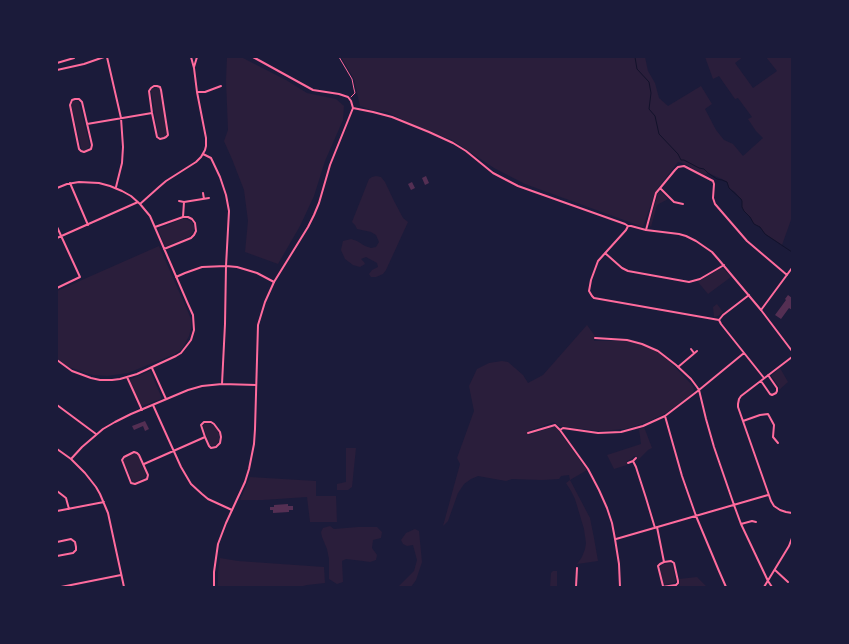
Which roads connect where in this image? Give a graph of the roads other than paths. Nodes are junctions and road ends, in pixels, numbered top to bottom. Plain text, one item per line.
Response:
1 (104, 57) edge
2 (108, 57) edge
3 (191, 57) edge
4 (197, 57) edge
5 (253, 57) edge
6 (66, 58) edge
7 (74, 58) edge
8 (57, 63) edge
9 (194, 68) junction
10 (57, 70) edge
11 (221, 86) dead end
12 (197, 92) junction
13 (353, 108) junction
14 (152, 113) junction
15 (121, 118) junction
16 (87, 124) junction
17 (203, 154) junction
18 (70, 184) junction
19 (57, 187) edge
20 (116, 188) junction
21 (660, 188) junction
22 (203, 193) dead end
23 (209, 198) dead end
24 (204, 199) junction
25 (179, 201) dead end
26 (184, 202) junction
27 (139, 203) junction
28 (683, 204) dead end
29 (183, 217) junction
30 (88, 225) junction
31 (628, 226) junction
32 (57, 227) edge
33 (155, 228) junction
34 (646, 230) junction
35 (61, 236) junction
36 (57, 238) edge
37 (164, 249) junction
38 (605, 253) junction
39 (724, 265) junction
40 (226, 266) junction
41 (792, 268) edge
42 (787, 275) junction
43 (176, 277) junction
44 (274, 282) junction
45 (57, 288) edge
46 (749, 295) junction
47 (761, 310) junction
48 (719, 320) junction
49 (595, 338) dead end
50 (691, 349) dead end
51 (697, 351) dead end
52 (792, 351) edge
53 (744, 353) junction
54 (694, 354) junction
55 (792, 357) edge
56 (57, 360) edge
57 (678, 367) junction
58 (152, 368) junction
59 (768, 375) junction
60 (127, 377) junction
61 (764, 378) junction
62 (761, 381) junction
63 (222, 384) junction
64 (256, 385) junction
65 (699, 390) junction
66 (166, 399) junction
67 (57, 405) edge
68 (153, 405) junction
69 (142, 410) junction
70 (665, 416) junction
71 (743, 421) junction
72 (560, 430) junction
73 (96, 434) junction
74 (528, 434) dead end
75 (205, 437) junction
76 (778, 443) dead end
77 (57, 449) edge
78 (174, 451) junction
79 (636, 458) dead end
80 (71, 459) junction
81 (633, 462) junction
82 (628, 463) dead end
83 (144, 464) junction
84 (57, 491) edge
85 (768, 495) junction
86 (104, 502) junction
87 (734, 505) junction
88 (70, 509) junction
89 (232, 510) junction
90 (57, 511) edge
91 (792, 513) edge
92 (696, 516) junction
93 (756, 522) dead end
94 (741, 524) junction
95 (656, 527) junction
96 (792, 538) edge
97 (615, 539) junction
98 (57, 542) edge
99 (57, 556) edge
100 (664, 562) junction
101 (576, 568) dead end
102 (775, 570) junction
103 (121, 575) junction
104 (768, 582) junction
105 (788, 582) dead end
106 (61, 587) edge
107 (124, 587) edge
108 (214, 587) edge
109 (576, 587) edge
110 (620, 587) edge
111 (662, 587) edge
112 (726, 587) edge
113 (764, 587) edge
114 (772, 587) edge

1 - 10 street
2 - 15 street
3 - 9 street
4 - 9 street
5 - 13 street
6 - 7 street
6 - 8 street
9 - 12 street
11 - 12 street
12 - 17 street
13 - 31 street
13 - 44 street
14 - 14 street
14 - 15 street
15 - 16 street
15 - 20 street
16 - 16 street
17 - 27 street
17 - 40 street
18 - 19 street
18 - 20 street
18 - 30 street
20 - 27 street
21 - 28 street
21 - 34 street
21 - 42 street
22 - 24 street
23 - 24 street
24 - 26 street
25 - 26 street
26 - 29 street
27 - 30 street
27 - 33 street
29 - 33 street
29 - 37 street
30 - 35 street
31 - 34 street
31 - 38 street
32 - 35 street
33 - 37 street
34 - 39 street
35 - 36 street
35 - 45 street
37 - 43 street
38 - 39 street
38 - 48 street
39 - 46 street
40 - 43 street
40 - 44 street
40 - 63 street
41 - 42 street
42 - 47 street
43 - 58 street
44 - 64 street
46 - 47 street
46 - 48 street
47 - 52 street
48 - 53 street
49 - 57 street
50 - 54 street
51 - 54 street
53 - 61 street
53 - 65 street
54 - 57 street
55 - 59 street
56 - 60 street
57 - 65 street
58 - 60 street
58 - 66 street
59 - 61 street
59 - 62 street
60 - 69 street
61 - 62 street
62 - 71 street
63 - 64 street
63 - 66 street
64 - 89 street
65 - 70 street
65 - 87 street
66 - 68 street
67 - 73 street
68 - 69 street
68 - 78 street
69 - 73 street
70 - 72 street
70 - 92 street
71 - 76 street
71 - 85 street
72 - 74 street
72 - 97 street
73 - 80 street
75 - 75 street
75 - 78 street
77 - 80 street
78 - 83 street
78 - 89 street
79 - 81 street
80 - 86 street
81 - 82 street
81 - 95 street
83 - 83 street
84 - 88 street
85 - 87 street
85 - 91 street
86 - 88 street
86 - 103 street
87 - 92 street
87 - 94 street
88 - 90 street
89 - 108 street
92 - 95 street
92 - 112 street
93 - 94 street
94 - 104 street
95 - 97 street
95 - 100 street
96 - 102 street
97 - 110 street
98 - 99 street
100 - 111 street
100 - 111 street
101 - 109 street
102 - 104 street
102 - 105 street
103 - 106 street
103 - 107 street
104 - 113 street
104 - 114 street

